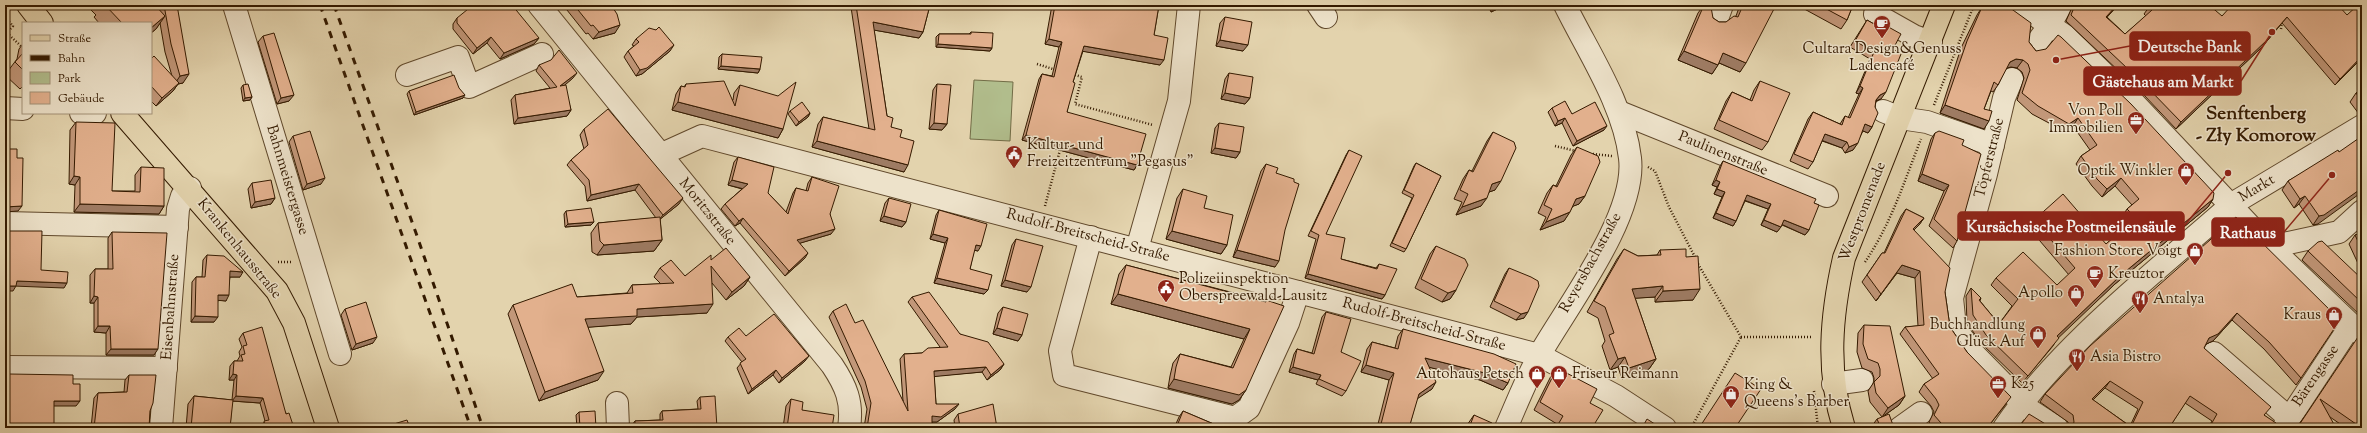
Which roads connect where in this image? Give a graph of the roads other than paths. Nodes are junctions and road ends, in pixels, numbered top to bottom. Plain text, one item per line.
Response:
1 (28, 5) edge
2 (234, 5) edge
3 (539, 5) edge
4 (1188, 5) edge
5 (1565, 5) edge
6 (1944, 5) edge
7 (2020, 5) edge
8 (1875, 14) dead end
9 (41, 22) edge
10 (2048, 25) edge
11 (1931, 42) junction
12 (542, 54) dead end
13 (408, 75) dead end
14 (2012, 79) dead end
15 (5, 108) edge
16 (22, 109) edge
17 (1619, 112) junction
18 (123, 114) edge
19 (1892, 115) junction
20 (2362, 126) edge
21 (1993, 145) junction
22 (660, 155) junction
23 (190, 188) junction
24 (1827, 196) dead end
25 (2232, 204) junction
26 (2362, 212) edge
27 (5, 223) edge
28 (177, 227) junction
29 (1091, 237) junction
30 (2270, 247) junction
31 (1137, 249) junction
32 (1298, 292) junction
33 (2352, 332) edge
34 (2214, 353) dead end
35 (340, 354) dead end
36 (1539, 355) junction
37 (5, 367) edge
38 (166, 368) junction
39 (1862, 380) dead end
40 (1823, 384) junction
41 (2021, 402) junction
42 (617, 403) dead end
43 (1921, 413) dead end
44 (2286, 423) edge
45 (161, 428) edge
46 (328, 428) edge
47 (618, 428) edge
48 (849, 428) edge
49 (1506, 428) edge
50 (1665, 428) edge
51 (1844, 428) edge
52 (1900, 428) edge
53 (2004, 428) edge
54 (2057, 428) edge

1 - 9 main road
2 - 35 street, Bahnmeistergasse
3 - 22 street, Moritzstraße
4 - 31 street
5 - 17 street, Reyersbachstraße
6 - 11 main road, Westpromenade
7 - 10 street, Markt
8 - 11 street
10 - 25 street, Markt
11 - 19 main road, Westpromenade
12 - 13 street
14 - 21 street, Töpferstraße
15 - 16 street
17 - 24 street, Paulinenstraße
17 - 36 street, Reyersbachstraße
18 - 23 main road, Krankenhausstraße
19 - 21 street
19 - 40 main road, Westpromenade
20 - 25 street, Markt
21 - 41 street, Töpferstraße
22 - 29 street, Rudolf-Breitscheid-Straße
22 - 48 street, Moritzstraße
23 - 28 street, Eisenbahnstraße
23 - 46 main road, Krankenhausstraße
25 - 30 street
25 - 41 street
26 - 30 street
27 - 28 street
28 - 38 street, Eisenbahnstraße
29 - 31 street, Rudolf-Breitscheid-Straße
29 - 32 street
30 - 33 street
31 - 32 street, Rudolf-Breitscheid-Straße
32 - 36 street, Rudolf-Breitscheid-Straße
33 - 44 street, Bärengasse
34 - 44 street
36 - 49 street, Reyersbachstraße
36 - 50 street, Rudolf-Breitscheid-Straße
37 - 38 street
38 - 45 street, Eisenbahnstraße
39 - 40 street
40 - 51 main road, Westpromenade
41 - 53 street
41 - 54 street, Töpferstraße
42 - 47 street
43 - 52 street

